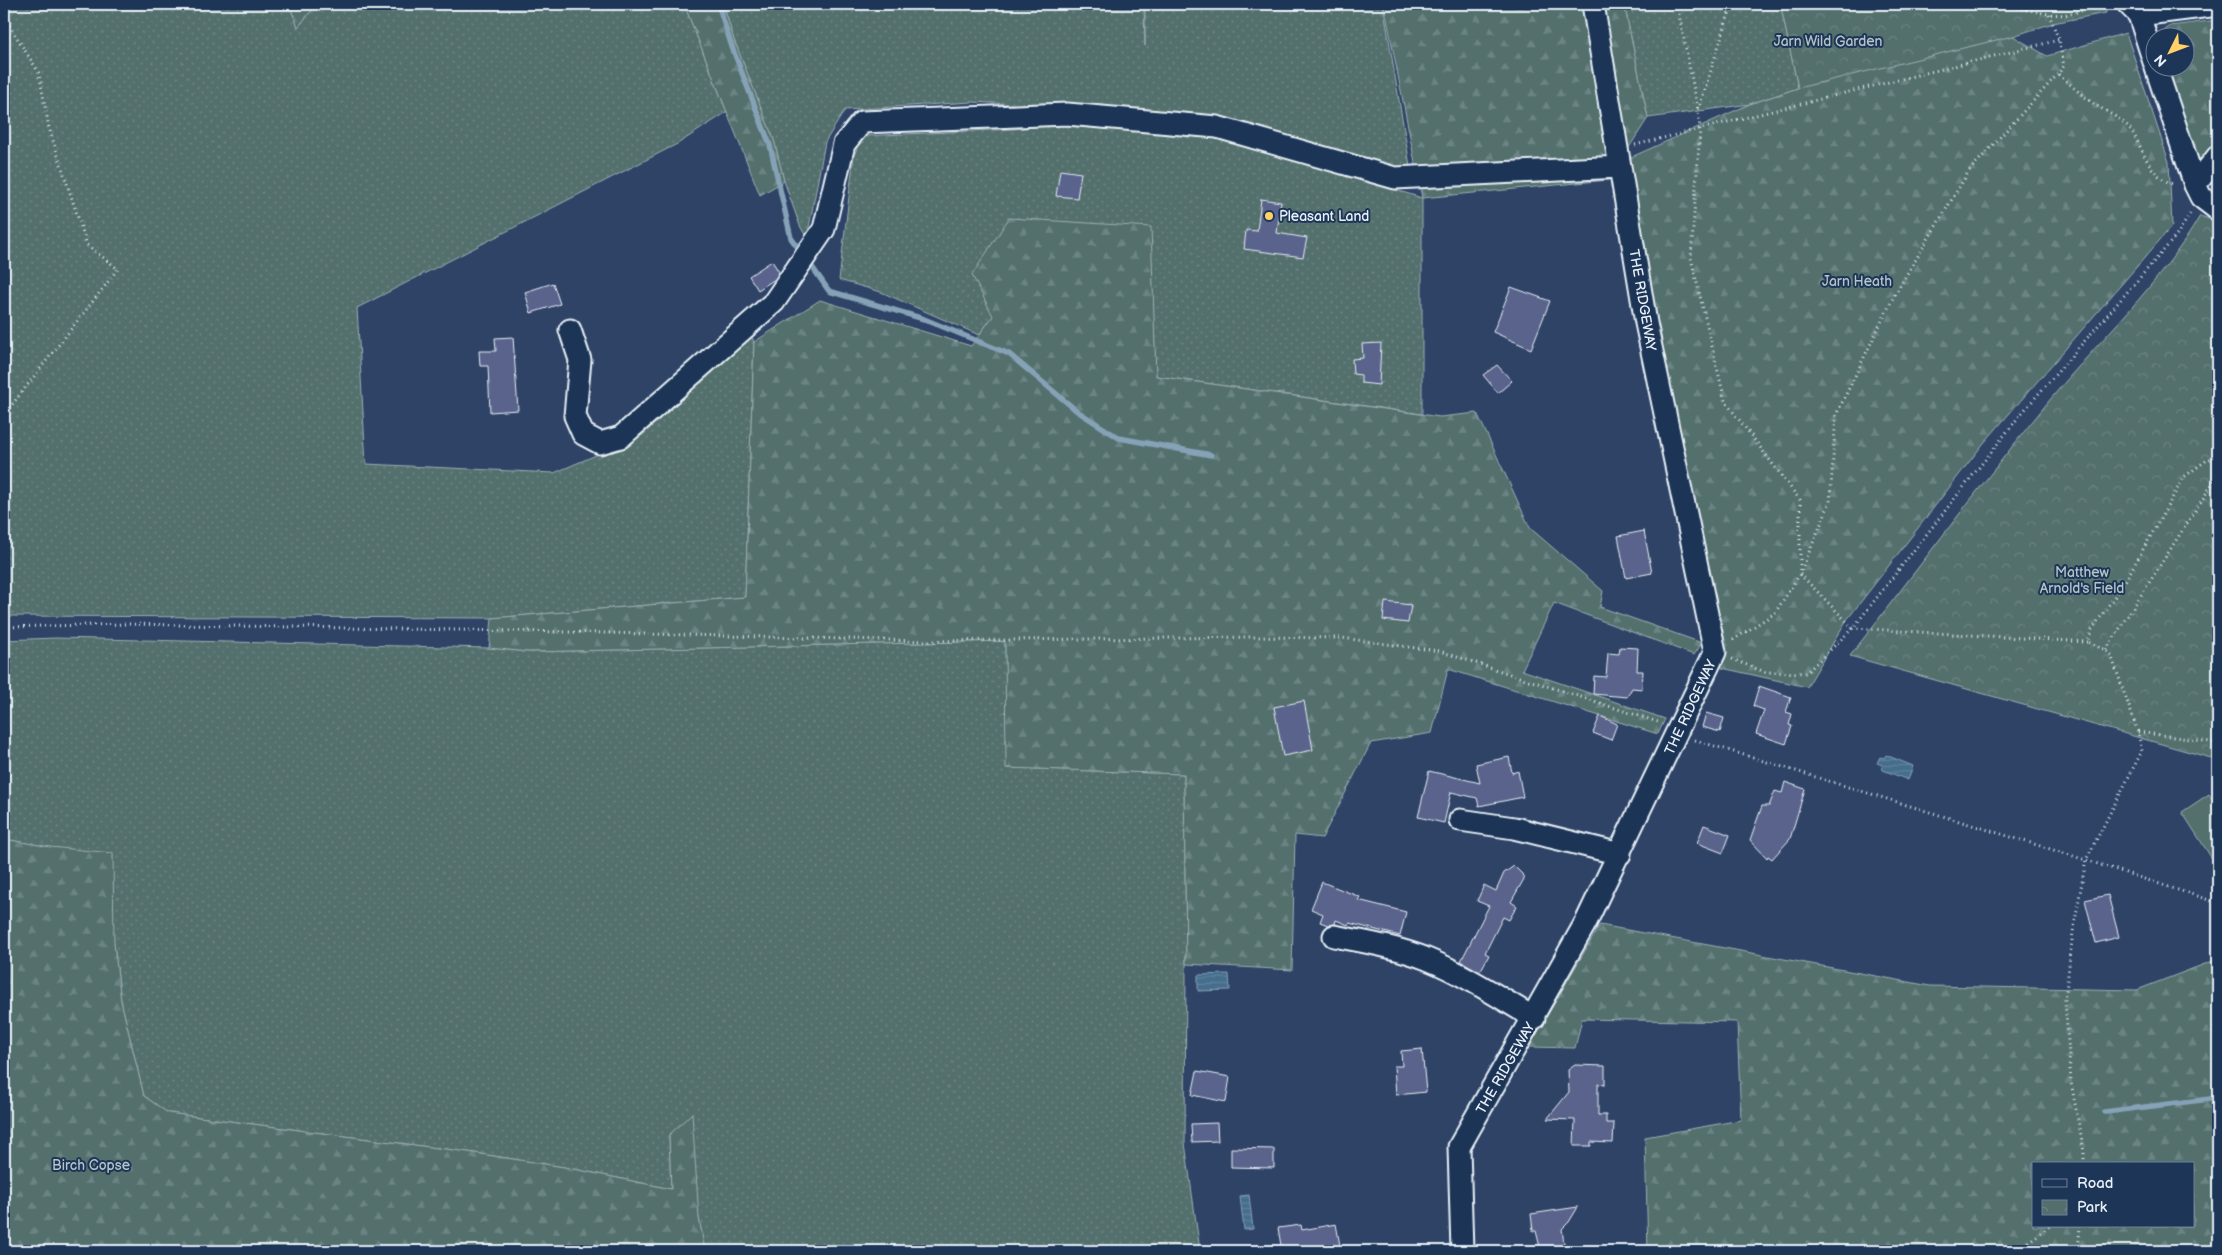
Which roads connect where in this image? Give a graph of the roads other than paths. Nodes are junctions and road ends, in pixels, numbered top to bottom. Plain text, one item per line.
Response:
1 (1593, 4) edge
2 (2218, 5) edge
3 (2134, 9) edge
4 (2144, 36) edge
5 (2160, 78) edge
6 (2218, 156) edge
7 (1619, 158) junction
8 (2206, 199) edge
9 (570, 330) dead end
10 (1460, 820) dead end
11 (1620, 854) junction
12 (1334, 936) dead end
13 (1534, 1018) junction
14 (1462, 1251) edge

1 - 7 street, THE RIDGEWAY
2 - 3 street
3 - 4 street
5 - 8 street
6 - 8 street
7 - 9 street
7 - 11 street, THE RIDGEWAY
10 - 11 street
11 - 13 street, THE RIDGEWAY
12 - 13 street
13 - 14 street, THE RIDGEWAY

